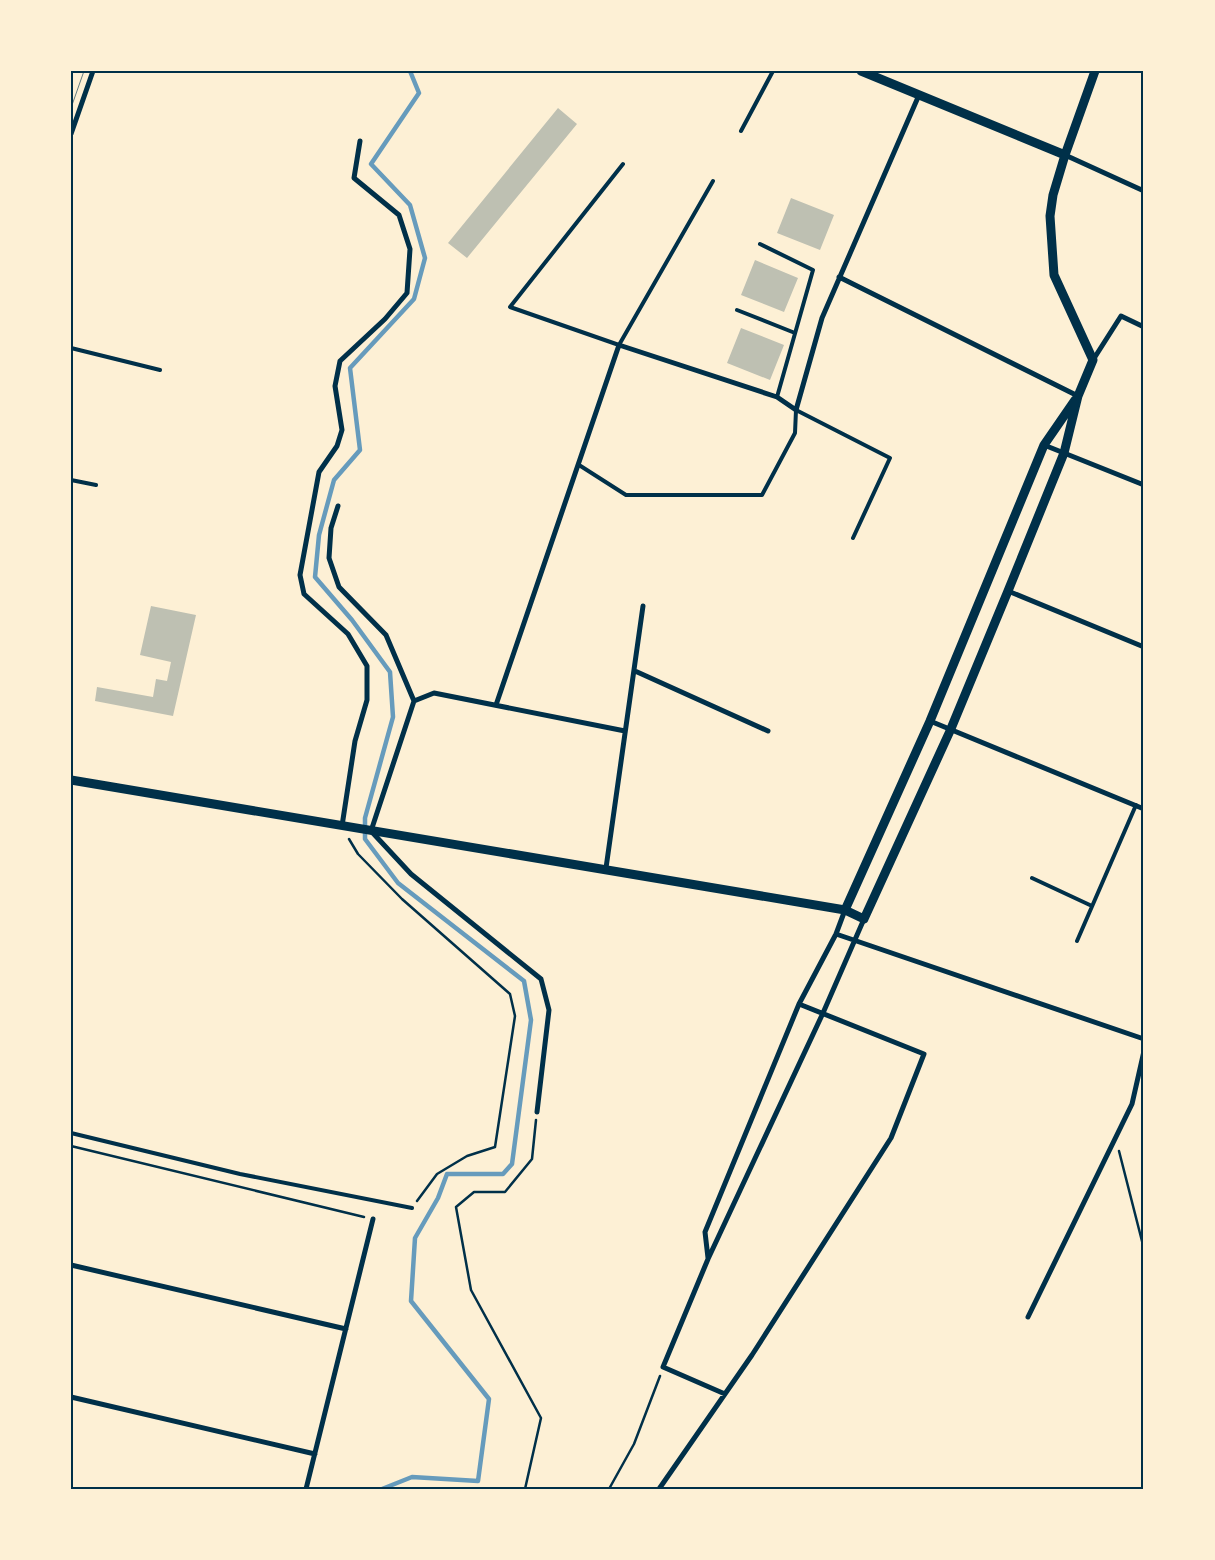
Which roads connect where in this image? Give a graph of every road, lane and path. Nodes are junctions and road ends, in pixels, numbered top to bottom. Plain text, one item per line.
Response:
1 (93, 71) edge
2 (773, 71) edge
3 (861, 71) edge
4 (1096, 71) edge
5 (919, 95) junction
6 (741, 131) dead end
7 (71, 134) edge
8 (360, 141) dead end
9 (1065, 155) junction
10 (623, 164) dead end
11 (713, 182) dead end
12 (1144, 191) edge
13 (760, 244) dead end
14 (839, 277) junction
15 (737, 310) dead end
16 (1144, 327) edge
17 (795, 333) junction
18 (619, 345) junction
19 (71, 348) edge
20 (1093, 360) junction
21 (160, 370) dead end
22 (1078, 396) junction
23 (777, 397) junction
24 (796, 410) junction
25 (1044, 445) junction
26 (1064, 453) junction
27 (579, 465) junction
28 (71, 480) edge
29 (1144, 485) edge
30 (96, 486) dead end
31 (338, 506) dead end
32 (853, 538) dead end
33 (1008, 591) junction
34 (643, 606) dead end
35 (1144, 647) edge
36 (634, 671) junction
37 (414, 700) junction
38 (496, 705) junction
39 (930, 722) junction
40 (625, 731) junction
41 (950, 731) junction
42 (768, 732) dead end
43 (71, 780) edge
44 (1136, 806) junction
45 (1144, 809) edge
46 (342, 826) junction
47 (370, 830) junction
48 (606, 868) junction
49 (1032, 878) dead end
50 (1092, 906) junction
51 (845, 910) junction
52 (864, 919) junction
53 (836, 934) junction
54 (854, 940) junction
55 (1077, 941) dead end
56 (799, 1004) junction
57 (823, 1014) junction
58 (1144, 1039) edge
59 (1144, 1051) edge
60 (537, 1112) joint
61 (71, 1133) edge
62 (1115, 1138) junction
63 (71, 1146) edge
64 (412, 1208) joint
65 (373, 1219) joint
66 (1144, 1249) edge
67 (708, 1259) junction
68 (71, 1265) edge
69 (1028, 1317) dead end
70 (346, 1329) junction
71 (663, 1367) junction
72 (725, 1394) junction
73 (71, 1397) edge
74 (315, 1454) junction
75 (306, 1489) edge
76 (525, 1489) edge
77 (609, 1489) edge
78 (659, 1489) edge

1 - 7 street
2 - 6 lane
3 - 5 street
4 - 9 street
5 - 9 street
5 - 14 street
8 - 46 street
9 - 12 street
9 - 20 street
10 - 18 lane
11 - 18 lane
13 - 17 lane
14 - 22 street
14 - 24 street
15 - 17 lane
16 - 20 street
17 - 23 lane
18 - 23 street
18 - 27 street
19 - 21 lane
20 - 22 street
22 - 25 street
22 - 26 street
23 - 24 street
24 - 27 lane
24 - 32 lane
25 - 26 street
25 - 39 street
26 - 29 street
26 - 33 street
27 - 38 street
28 - 30 lane
31 - 37 street
33 - 35 street
33 - 41 street
34 - 36 street
36 - 40 street
36 - 42 street
37 - 38 street
37 - 47 street
38 - 40 street
39 - 41 street
39 - 51 street
40 - 48 street
41 - 44 street
41 - 52 street
43 - 46 street
44 - 45 street
44 - 50 lane
46 - 47 street
46 - 64 path
47 - 48 street
47 - 60 street
48 - 51 street
49 - 50 lane
50 - 55 lane
51 - 52 street
51 - 53 street
52 - 54 street
53 - 54 street
53 - 56 street
54 - 57 street
54 - 58 street
56 - 57 street
56 - 67 street
57 - 67 street
57 - 72 street
59 - 62 street
60 - 76 path
61 - 64 lane
62 - 66 path
62 - 69 street
63 - 65 path
65 - 70 street
67 - 71 street
68 - 70 street
70 - 74 street
71 - 72 street
71 - 77 path
72 - 78 street
73 - 74 street
74 - 75 street

